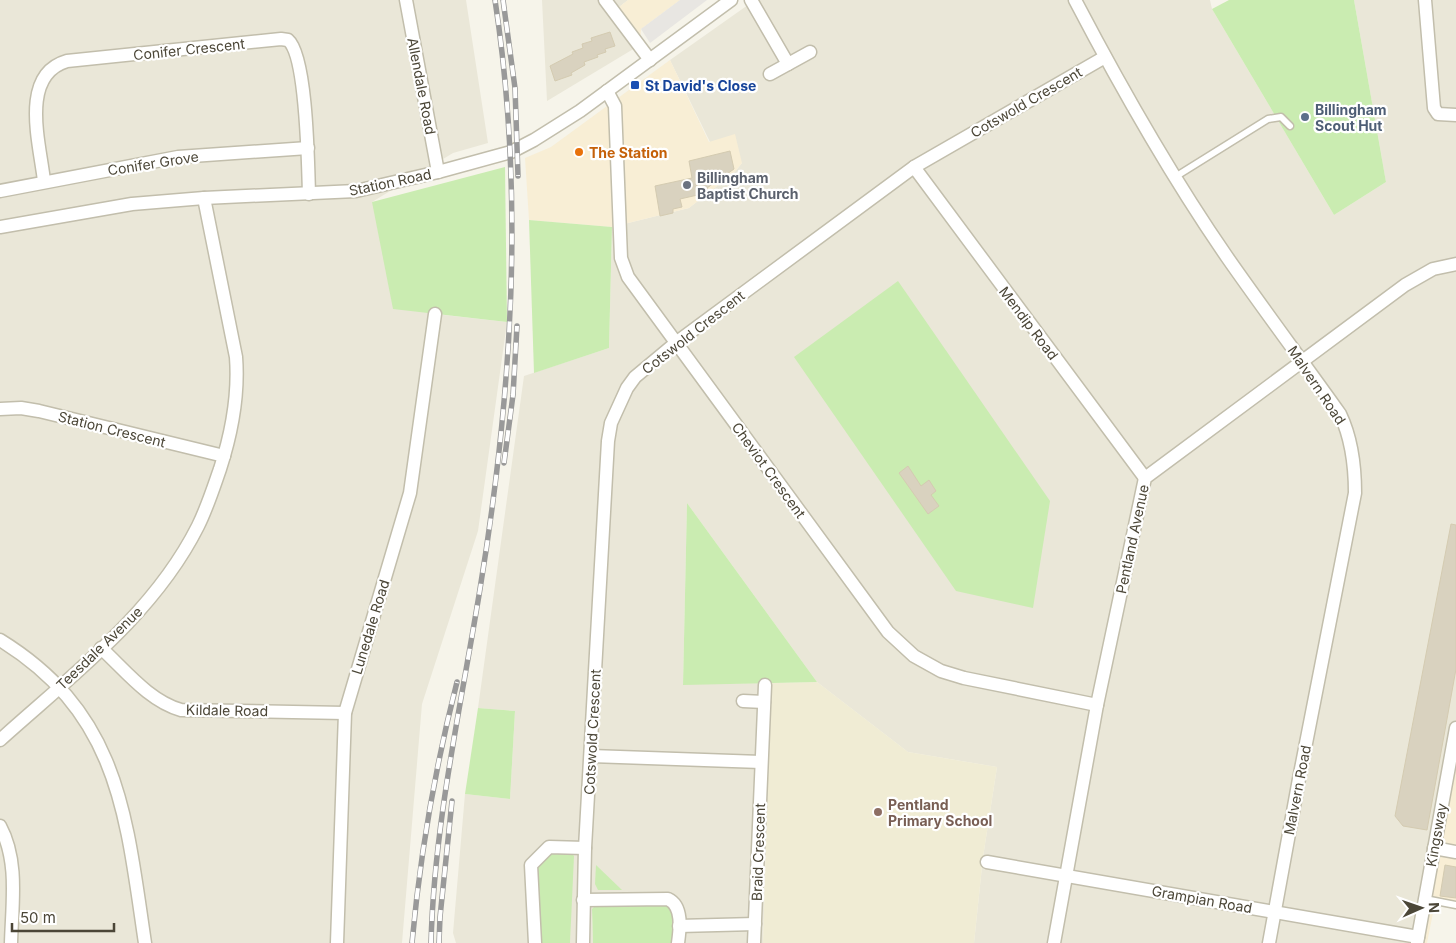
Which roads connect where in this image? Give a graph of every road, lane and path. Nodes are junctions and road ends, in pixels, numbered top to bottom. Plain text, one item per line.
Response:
1 (406, 0) edge
2 (605, 0) edge
3 (731, 0) edge
4 (751, 0) edge
5 (1075, 0) edge
6 (1425, 0) edge
7 (810, 52) dead end
8 (1105, 57) junction
9 (650, 60) junction
10 (788, 64) junction
11 (770, 74) dead end
12 (607, 92) junction
13 (1456, 115) edge
14 (1290, 126) dead end
15 (308, 148) junction
16 (914, 167) junction
17 (438, 172) junction
18 (1175, 177) junction
19 (44, 181) junction
20 (0, 191) edge
21 (309, 194) junction
22 (204, 198) junction
23 (0, 227) edge
24 (1456, 264) edge
25 (434, 314) dead end
26 (677, 342) junction
27 (1302, 361) junction
28 (0, 409) edge
29 (224, 456) junction
30 (1145, 478) junction
31 (0, 640) edge
32 (101, 648) junction
33 (765, 685) dead end
34 (58, 687) junction
35 (742, 702) dead end
36 (764, 702) junction
37 (1097, 705) junction
38 (344, 712) junction
39 (1456, 728) edge
40 (0, 740) edge
41 (591, 756) junction
42 (761, 762) junction
43 (1448, 768) edge
44 (0, 826) edge
45 (585, 848) junction
46 (1434, 848) junction
47 (1456, 852) edge
48 (986, 862) dead end
49 (1065, 876) junction
50 (1425, 899) junction
51 (583, 900) junction
52 (1456, 904) edge
53 (1274, 912) junction
54 (755, 924) junction
55 (679, 926) junction
56 (1417, 940) edge
57 (11, 943) edge
58 (145, 943) edge
59 (337, 943) edge
60 (534, 943) edge
61 (582, 943) edge
62 (678, 943) edge
63 (754, 943) edge
64 (1054, 943) edge
65 (1269, 943) edge

1 - 17 street, Allendale Road
2 - 9 street
3 - 9 street, Station Road
4 - 10 street
5 - 8 street, Malvern Road
6 - 13 street
7 - 10 street
8 - 16 street, Cotswold Crescent
8 - 18 street, Malvern Road
9 - 12 street, Station Road
10 - 11 street
12 - 17 street, Station Road
12 - 26 street, Cheviot Crescent
14 - 18 lane
15 - 19 street, Conifer Grove
15 - 19 street, Conifer Crescent
15 - 21 street, Conifer Crescent
16 - 26 street, Cotswold Crescent
16 - 30 street, Mendip Road
17 - 21 street, Station Road
18 - 27 street, Malvern Road
19 - 20 street, Conifer Grove
21 - 22 street, Station Road
22 - 23 street, Station Road
22 - 29 street, Teesdale Avenue
24 - 27 street, Pentland Avenue
25 - 38 street, Lunedale Road
26 - 37 street, Cheviot Crescent
26 - 41 street, Cotswold Crescent
27 - 30 street, Pentland Avenue
27 - 53 street, Malvern Road
28 - 29 street, Station Crescent
29 - 32 street, Teesdale Avenue
30 - 37 street, Pentland Avenue
31 - 34 street
32 - 34 street, Teesdale Avenue
32 - 38 street, Kildale Road
33 - 36 street, Braid Crescent
34 - 40 street, Teesdale Avenue
34 - 58 street
35 - 36 street
36 - 42 street, Braid Crescent
37 - 49 street, Pentland Avenue
38 - 59 street, Lunedale Road
39 - 43 street, Kingsway
41 - 42 street
41 - 45 street, Cotswold Crescent
42 - 54 street, Braid Crescent
43 - 46 street, Kingsway
44 - 57 street
45 - 51 street, Cotswold Crescent
45 - 60 street
46 - 47 street
46 - 50 street, Kingsway
48 - 49 street, Grampian Road
49 - 53 street, Grampian Road
49 - 64 street, Pentland Avenue
50 - 52 lane
50 - 56 street, Kingsway
51 - 55 street
51 - 61 street, Cotswold Crescent
53 - 56 street, Grampian Road
53 - 65 street, Malvern Road
54 - 55 street
54 - 63 street, Braid Crescent
55 - 62 street

